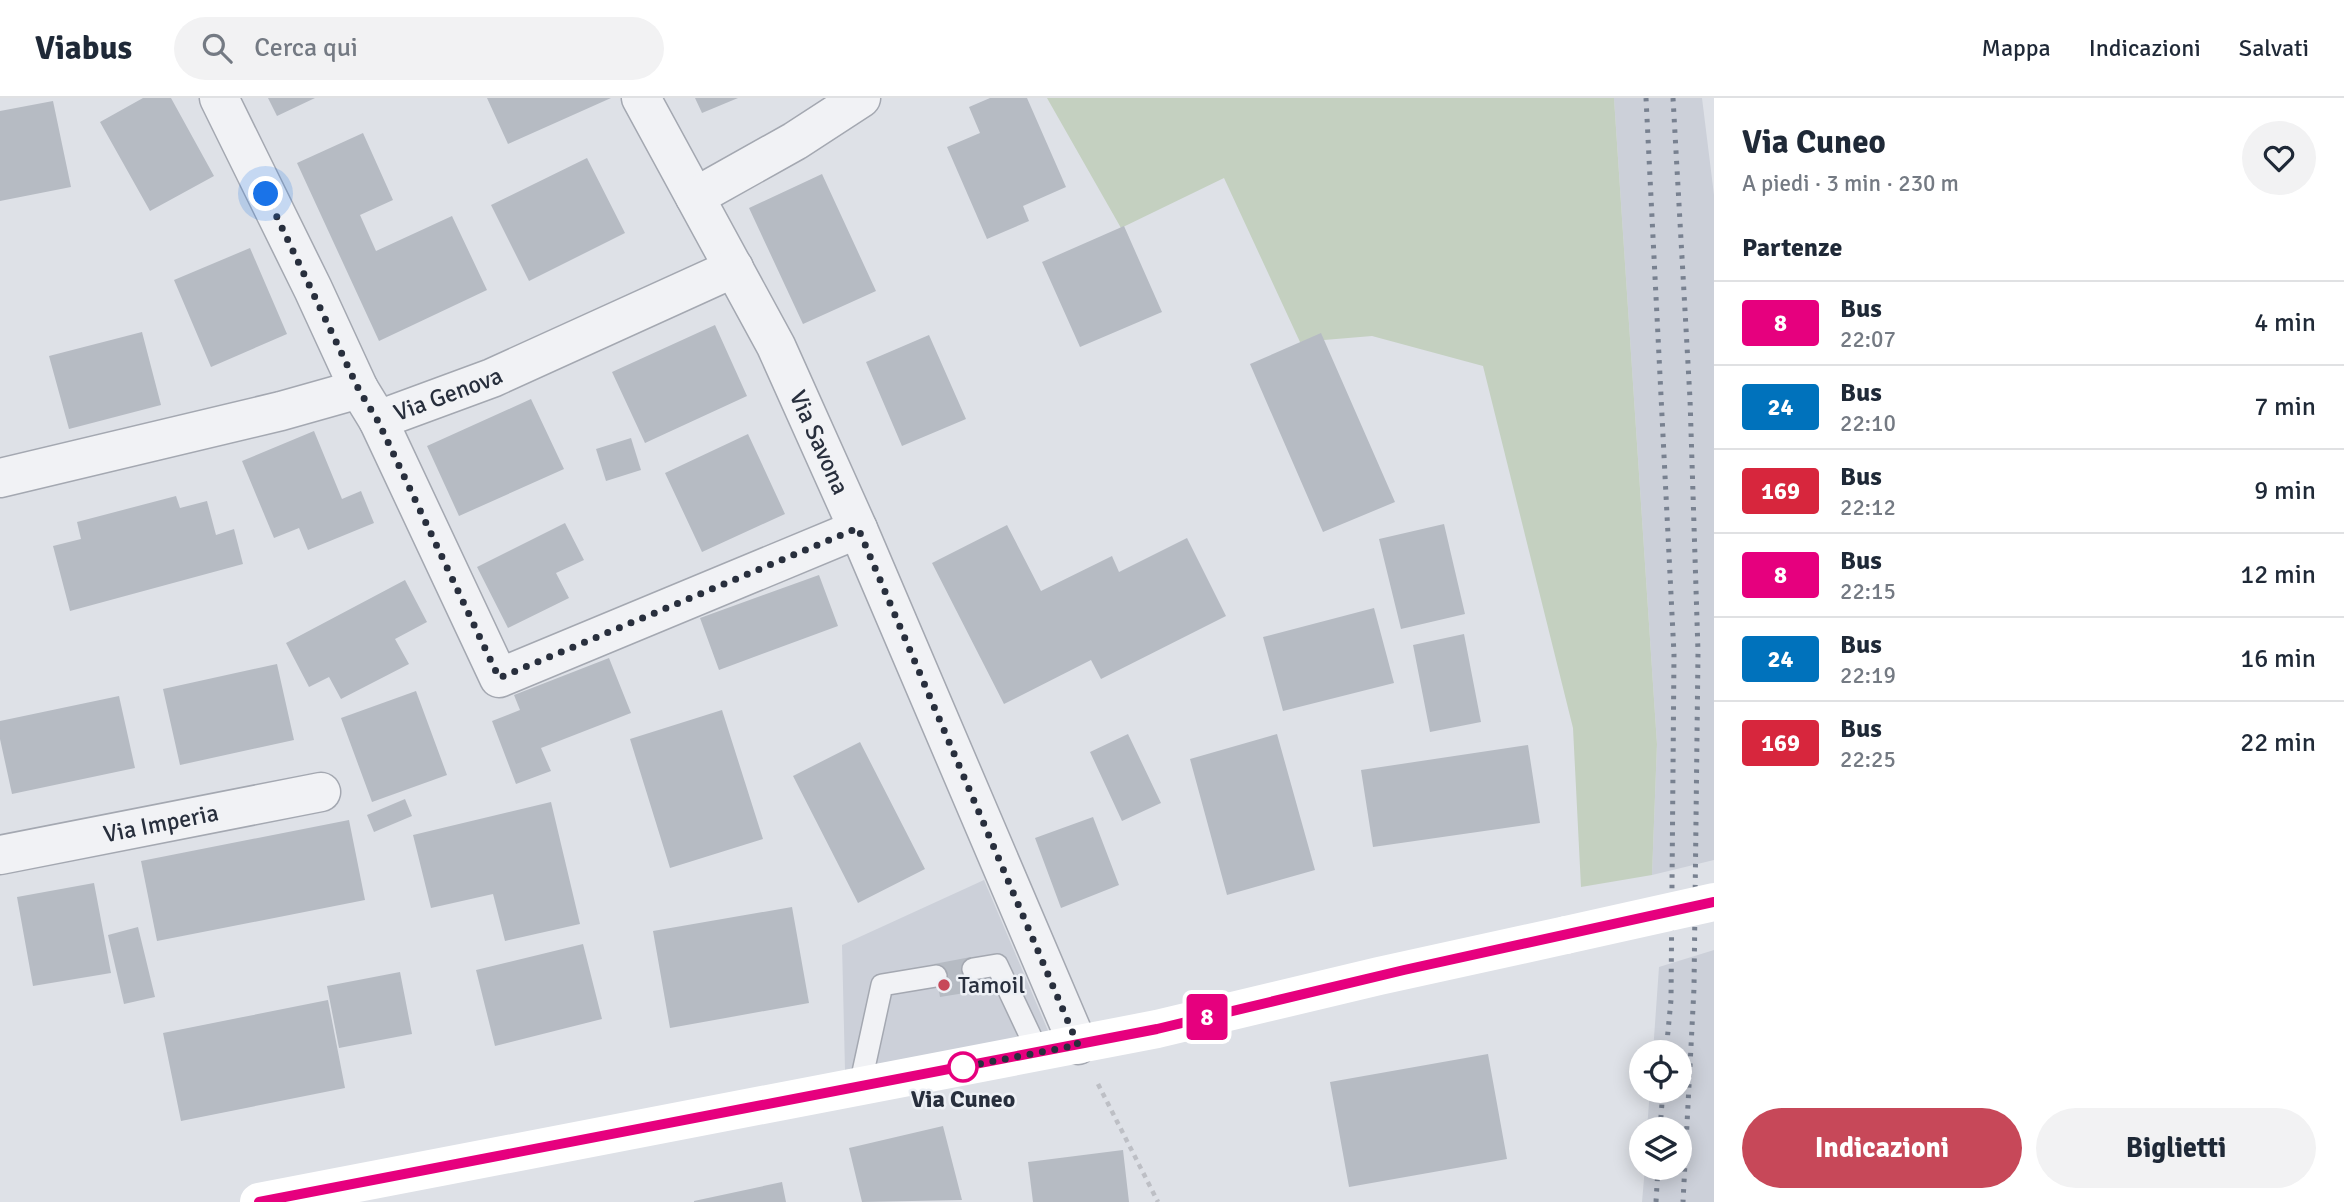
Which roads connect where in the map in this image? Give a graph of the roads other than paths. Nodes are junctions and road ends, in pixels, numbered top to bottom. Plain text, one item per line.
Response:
1 (219, 98) edge
2 (640, 98) edge
3 (860, 98) edge
4 (695, 197) junction
5 (734, 268) junction
6 (368, 405) junction
7 (0, 478) edge
8 (858, 528) junction
9 (321, 792) dead end
10 (0, 855) edge
11 (1714, 902) edge
12 (973, 969) dead end
13 (936, 976) dead end
14 (1078, 1045) junction
15 (1038, 1052) junction
16 (860, 1086) junction
17 (333, 1194) edge
18 (262, 1202) edge

1 - 6 street
2 - 4 street, Via Savona
3 - 4 street
4 - 5 street, Via Savona
5 - 6 street, Via Genova
5 - 8 street, Via Savona
6 - 7 street, Via Genova
6 - 8 street
8 - 14 street, Via Savona
9 - 10 street, Via Imperia
11 - 14 main road, bridge
12 - 15 lane
13 - 16 lane
14 - 15 main road
15 - 16 main road
16 - 17 main road
17 - 18 main road

